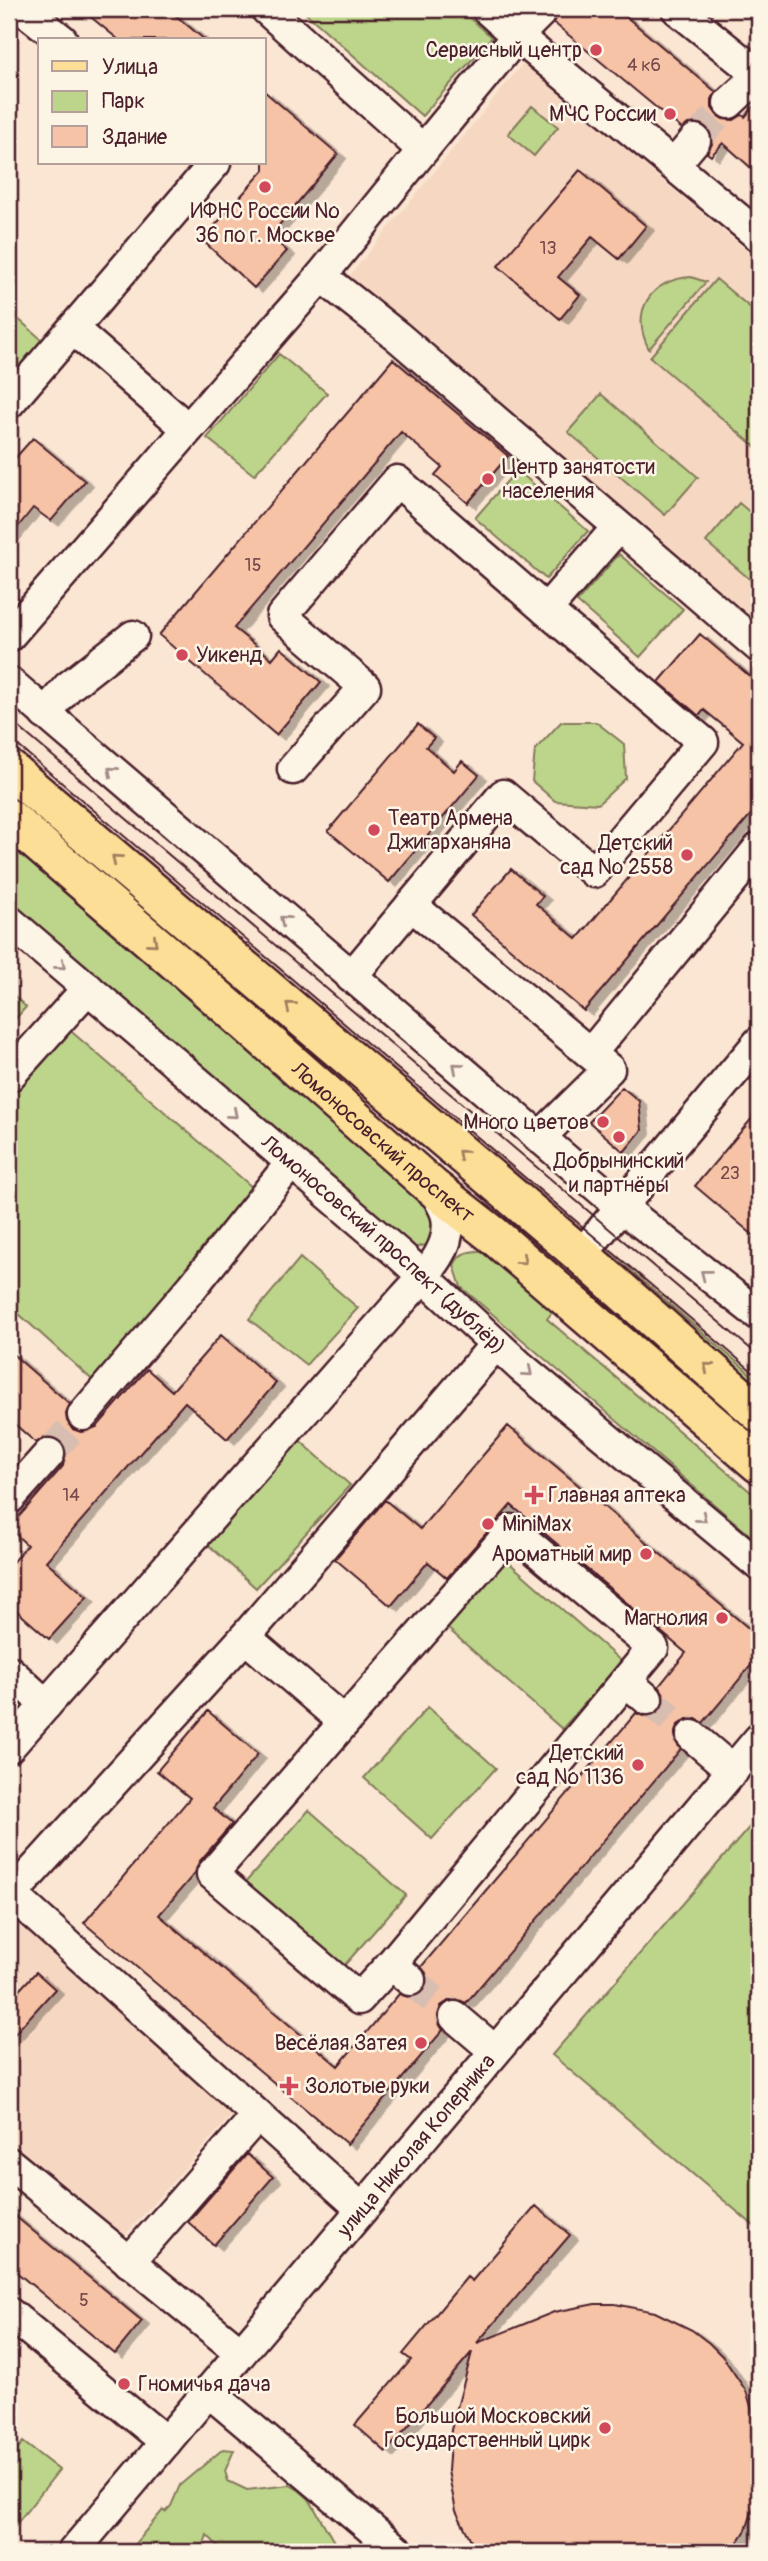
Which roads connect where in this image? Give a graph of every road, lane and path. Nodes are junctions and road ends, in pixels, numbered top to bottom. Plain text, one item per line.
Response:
1 (23, 9) edge
2 (266, 9) edge
3 (487, 9) edge
4 (677, 9) edge
5 (541, 12) dead end
6 (517, 36) junction
7 (59, 38) edge
8 (759, 75) edge
9 (729, 103) tunnel mouth
10 (695, 140) tunnel mouth
11 (423, 150) junction
12 (214, 164) edge
13 (674, 165) junction
14 (759, 236) edge
15 (321, 276) junction
16 (73, 329) junction
17 (9, 404) edge
18 (188, 429) junction
19 (618, 527) junction
20 (546, 610) junction
21 (9, 636) edge
22 (133, 636) dead end
23 (759, 647) edge
24 (9, 682) edge
25 (45, 714) junction
26 (9, 769) edge
27 (293, 769) dead end
28 (47, 801) junction
29 (16, 823) edge
30 (759, 848) edge
31 (411, 905) junction
32 (9, 921) edge
33 (351, 977) junction
34 (88, 988) junction
35 (759, 1042) edge
36 (591, 1053) junction
37 (9, 1076) edge
38 (539, 1138) junction
39 (291, 1163) junction
40 (499, 1185) junction
41 (431, 1186) junction
42 (621, 1208) junction
43 (472, 1219) junction
44 (581, 1255) junction
45 (423, 1277) junction
46 (759, 1315) edge
47 (496, 1344) junction
48 (759, 1413) edge
49 (83, 1415) tunnel mouth
50 (49, 1454) tunnel mouth
51 (759, 1464) edge
52 (15, 1482) edge
53 (759, 1565) edge
54 (245, 1637) junction
55 (9, 1671) edge
56 (46, 1705) junction
57 (344, 1723) junction
58 (692, 1737) tunnel mouth
59 (759, 1739) edge
60 (9, 1747) edge
61 (733, 1771) junction
62 (10, 1893) edge
63 (455, 2017) tunnel mouth
64 (495, 2051) junction
65 (257, 2116) junction
66 (9, 2163) edge
67 (362, 2208) junction
68 (130, 2262) junction
69 (9, 2313) edge
70 (240, 2352) junction
71 (208, 2391) junction
72 (166, 2442) junction
73 (73, 2552) edge
74 (399, 2552) edge

1 - 7 street
2 - 11 street
3 - 6 street
4 - 8 street
5 - 6 street
6 - 11 street
6 - 13 street
8 - 9 street
10 - 13 street
11 - 15 street
12 - 16 street
13 - 14 street
15 - 18 street
15 - 19 street
16 - 17 street
16 - 18 street
18 - 21 street
19 - 20 street
19 - 23 street
20 - 27 street
20 - 31 street
22 - 25 street
24 - 25 street
33 -> 25 street
26 - 28 main road, Ломоносовский проспект
28 - 29 main road
40 -> 28 main road, Ломоносовский проспект
29 -> 41 main road, Ломоносовский проспект
30 - 36 street
31 - 33 street
31 - 36 street
32 -> 34 street, Ломоносовский проспект (дублёр)
38 -> 33 street
34 - 37 street
34 -> 39 street, Ломоносовский проспект (дублёр)
35 - 42 street
36 - 38 street
38 - 42 street
39 - 45 street, Ломоносовский проспект (дублёр)
39 - 49 street
40 - 43 main road
40 - 44 main road, Ломоносовский проспект
41 - 43 main road, Ломоносовский проспект
41 - 45 street
42 - 44 street
46 -> 42 street
43 -> 51 main road, Ломоносовский проспект
48 -> 44 main road, Ломоносовский проспект
45 - 47 street, Ломоносовский проспект (дублёр)
45 - 56 street
47 -> 53 street, Ломоносовский проспект (дублёр)
47 - 54 street
50 - 52 street
54 - 57 street
54 - 62 street
55 - 56 street
56 - 60 street
57 - 57 street
58 - 61 street
59 - 61 street, улица Николая Коперника
61 - 64 street, улица Николая Коперника
62 - 65 street
63 - 64 street
64 - 67 street, улица Николая Коперника
65 - 67 street
65 - 68 street
66 - 68 street
67 - 70 street, улица Николая Коперника
68 - 70 street
69 - 72 street
70 - 71 street, улица Николая Коперника
71 - 72 street, улица Николая Коперника
71 - 74 street
72 - 73 street, улица Николая Коперника

